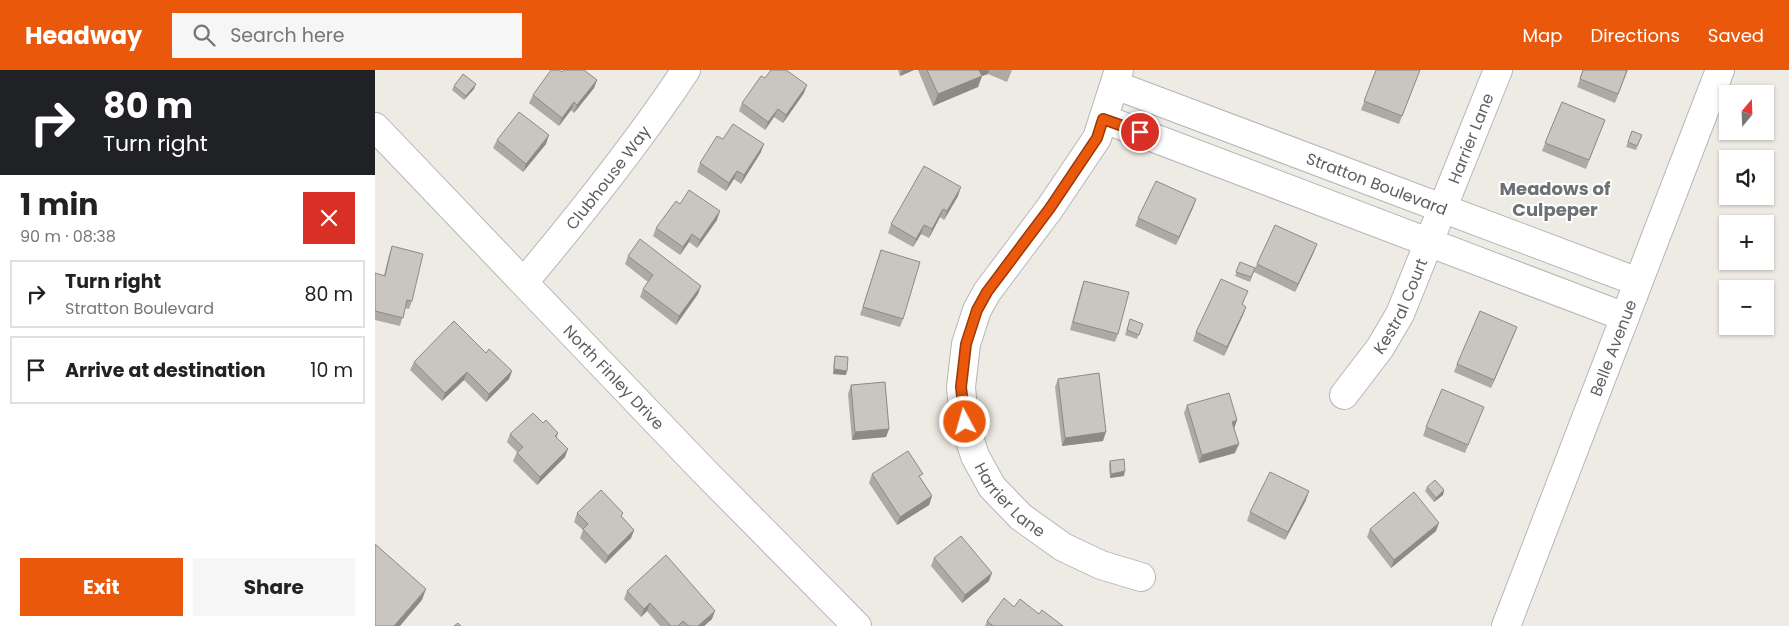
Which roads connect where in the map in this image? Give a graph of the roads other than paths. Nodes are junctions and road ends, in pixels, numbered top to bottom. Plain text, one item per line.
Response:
1 (686, 70) edge
2 (1498, 70) edge
3 (1720, 70) edge
4 (1117, 77) edge
5 (1103, 119) junction
6 (375, 127) edge
7 (1443, 209) junction
8 (1429, 243) junction
9 (524, 282) junction
10 (1639, 282) junction
11 (1625, 318) junction
12 (1344, 395) dead end
13 (1141, 577) dead end
14 (857, 626) edge
15 (1506, 626) edge

1 - 9 street, Clubhouse Way
2 - 7 street, Harrier Lane
3 - 10 street, Belle Avenue
4 - 5 street, Harrier Lane
4 - 7 street, Stratton Boulevard
5 - 8 street
5 - 13 street, Harrier Lane
6 - 9 street, North Finley Drive
7 - 8 street, Kestral Court
7 - 10 street, Stratton Boulevard
8 - 11 street
8 - 12 street, Kestral Court
9 - 14 street, North Finley Drive
10 - 11 street, Belle Avenue
11 - 15 street, Belle Avenue

